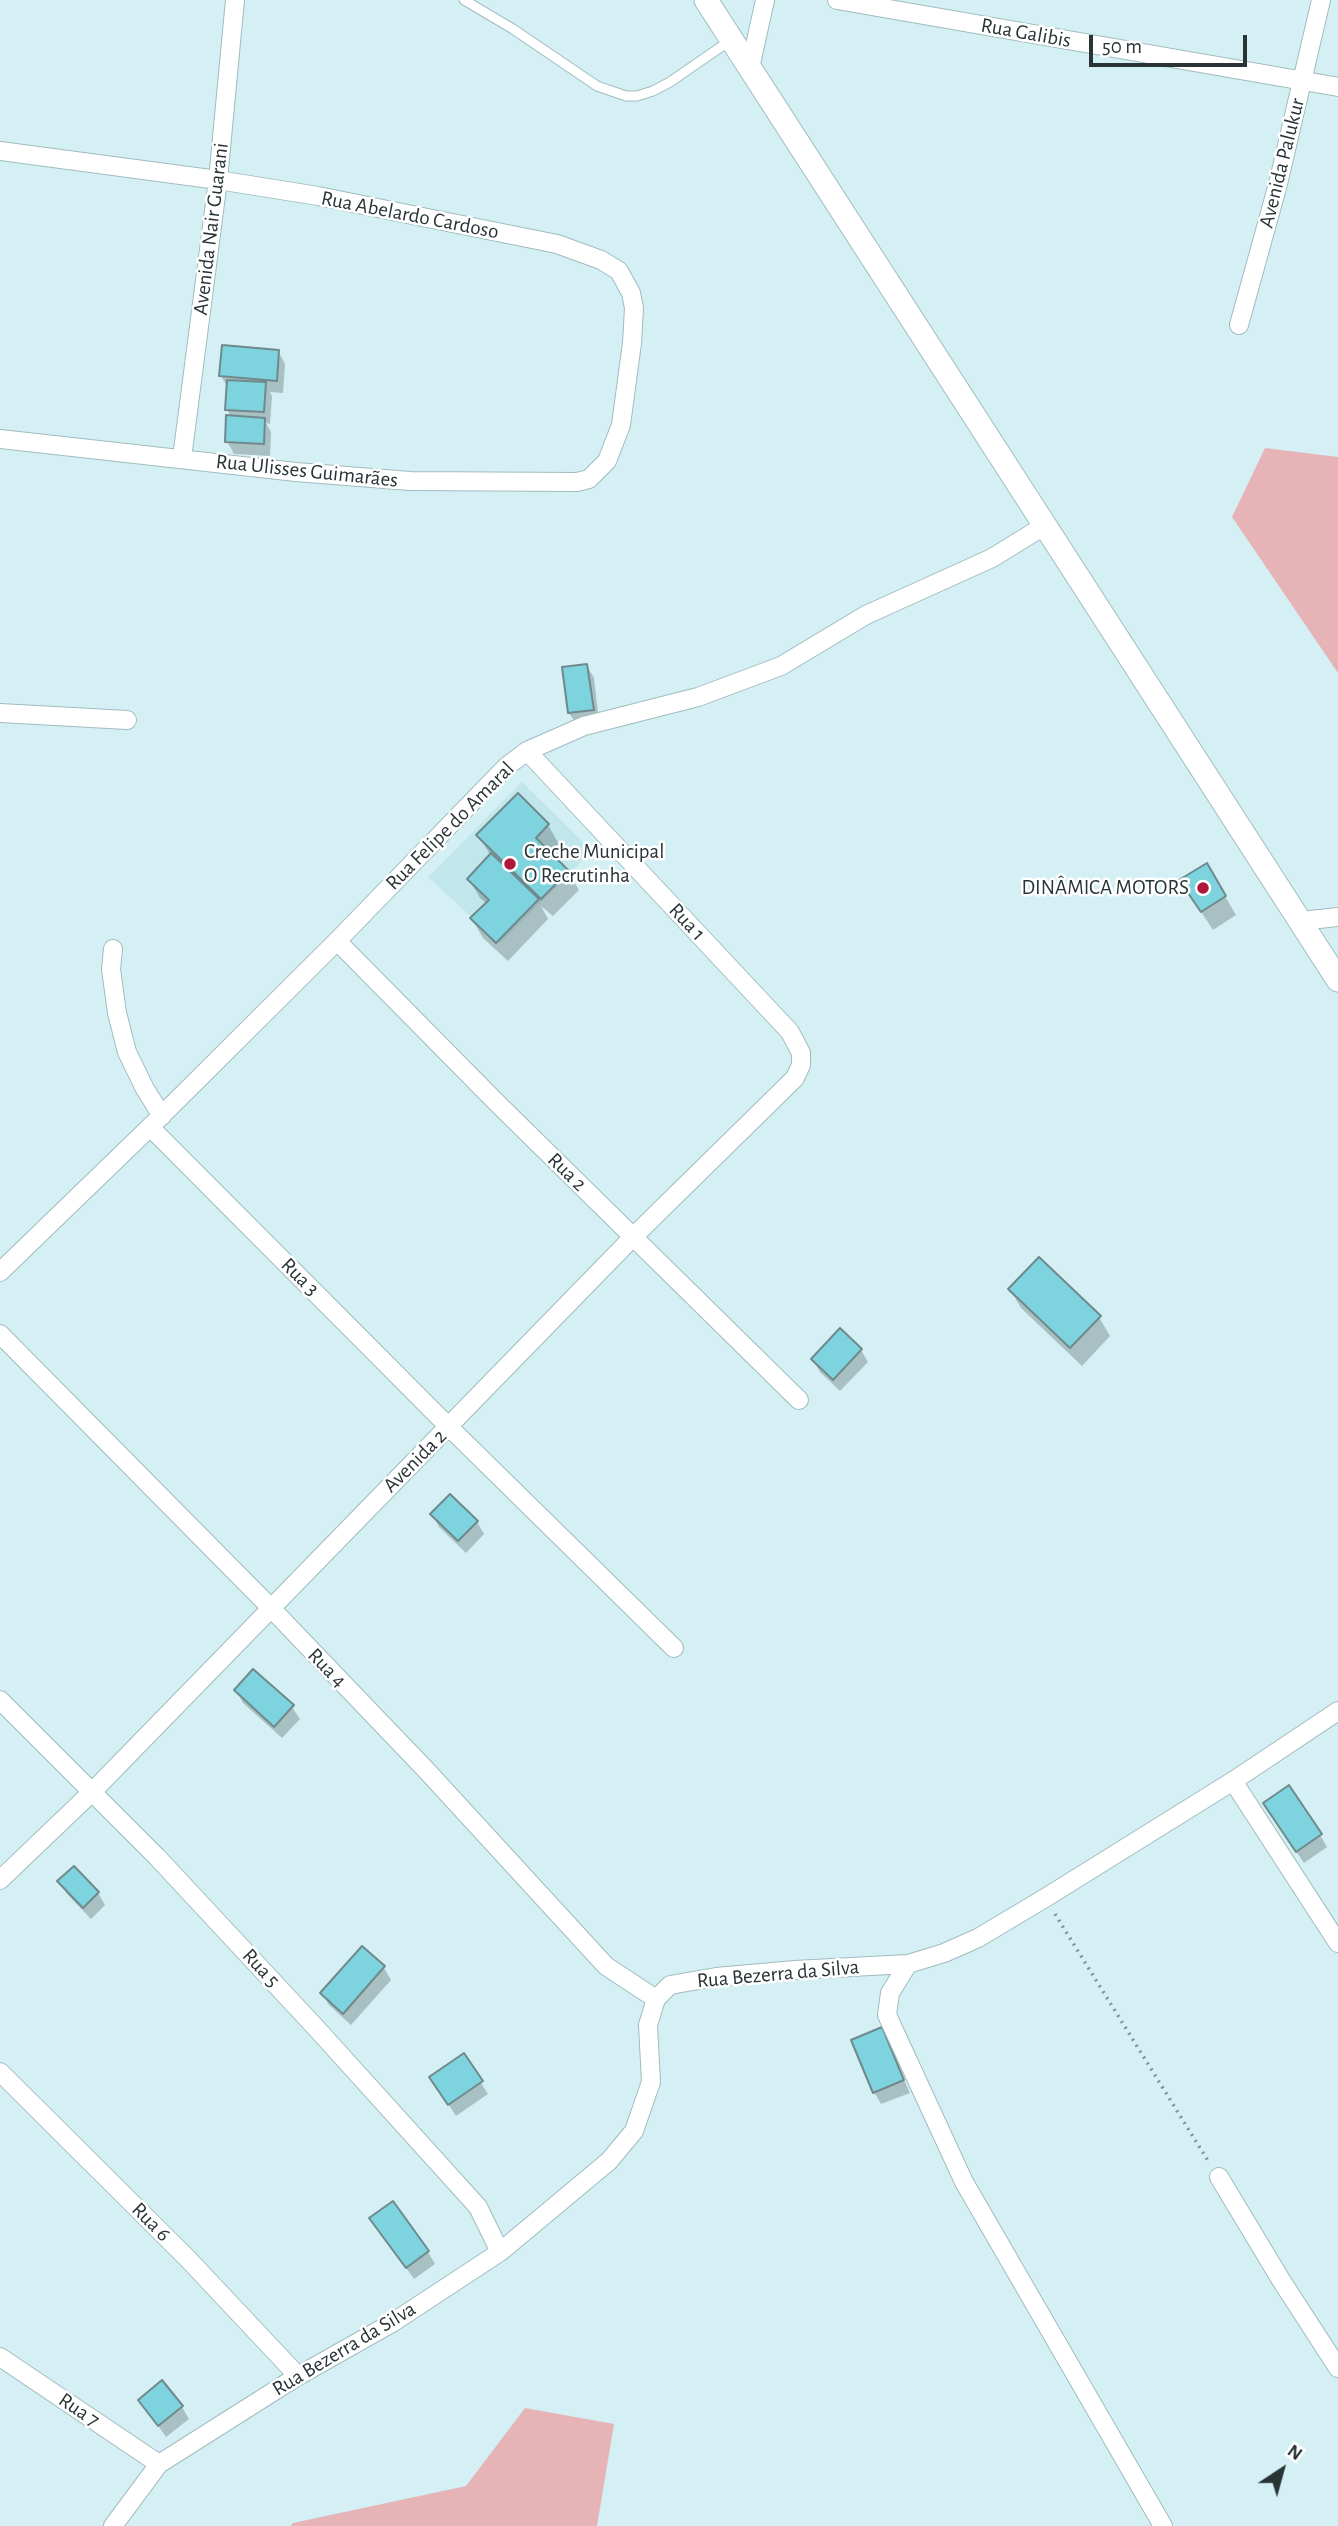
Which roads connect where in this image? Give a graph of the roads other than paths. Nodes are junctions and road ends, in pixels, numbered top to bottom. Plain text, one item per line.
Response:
1 (235, 0) edge
2 (464, 0) edge
3 (706, 0) edge
4 (765, 0) edge
5 (837, 0) edge
6 (1321, 0) edge
7 (732, 40) junction
8 (750, 68) junction
9 (1302, 81) junction
10 (1338, 86) edge
11 (0, 151) edge
12 (218, 180) junction
13 (1239, 325) dead end
14 (0, 439) edge
15 (182, 458) junction
16 (607, 461) joint
17 (1044, 526) junction
18 (0, 713) edge
19 (127, 720) dead end
20 (527, 751) junction
21 (1338, 918) edge
22 (1301, 921) junction
23 (337, 941) junction
24 (113, 949) dead end
25 (1338, 980) edge
26 (790, 1031) joint
27 (156, 1121) junction
28 (633, 1237) junction
29 (0, 1272) edge
30 (0, 1334) edge
31 (799, 1400) dead end
32 (449, 1427) junction
33 (270, 1607) junction
34 (674, 1648) dead end
35 (0, 1700) edge
36 (1338, 1711) edge
37 (1233, 1781) junction
38 (92, 1792) junction
39 (0, 1880) edge
40 (1338, 1943) edge
41 (908, 1964) junction
42 (656, 1999) junction
43 (0, 2072) edge
44 (1219, 2177) road end
45 (500, 2252) junction
46 (0, 2357) edge
47 (1338, 2368) edge
48 (298, 2376) junction
49 (159, 2464) junction
50 (113, 2526) edge
51 (1163, 2526) edge

1 - 12 street, Avenida Nair Guarani
2 - 7 lane
3 - 7 street
4 - 8 street
5 - 9 street, Rua Galibis
6 - 9 street, Avenida Palukur
7 - 8 street
8 - 17 street
9 - 10 street, Rua Galibis
9 - 13 street, Avenida Palukur
11 - 12 street, Rua Abelardo Cardoso
12 - 15 street, Avenida Nair Guarani
12 - 16 street, Rua Abelardo Cardoso
14 - 15 street, Rua Ulisses Guimarães
15 - 16 street, Rua Ulisses Guimarães
17 - 20 street, Rua Felipe do Amaral
17 - 22 street
18 - 19 street
20 - 23 street, Rua Felipe do Amaral
20 - 26 street, Rua 1
21 - 22 street
22 - 25 street
23 - 27 street, Rua Felipe do Amaral
23 - 28 street, Rua 2
24 - 27 street, Rua 3
26 - 28 street, Avenida 2
27 - 29 street, Rua Felipe do Amaral
27 - 32 street, Rua 3
28 - 31 street, Rua 2
28 - 32 street, Avenida 2
30 - 33 street, Rua 4
32 - 33 street, Avenida 2
32 - 34 street, Rua 3
33 - 38 street, Avenida 2
33 - 42 street, Rua 4
35 - 38 street, Rua 5
36 - 37 street, Rua Bezerra da Silva
37 - 40 street
37 - 41 street, Rua Bezerra da Silva
38 - 39 street, Avenida 2
38 - 45 street, Rua 5
41 - 42 street, Rua Bezerra da Silva
41 - 51 street
42 - 45 street, Rua Bezerra da Silva
43 - 48 street, Rua 6
44 - 47 street
45 - 48 street, Rua Bezerra da Silva
46 - 49 street, Rua 7
48 - 49 street, Rua Bezerra da Silva
49 - 50 street, Rua Bezerra da Silva

